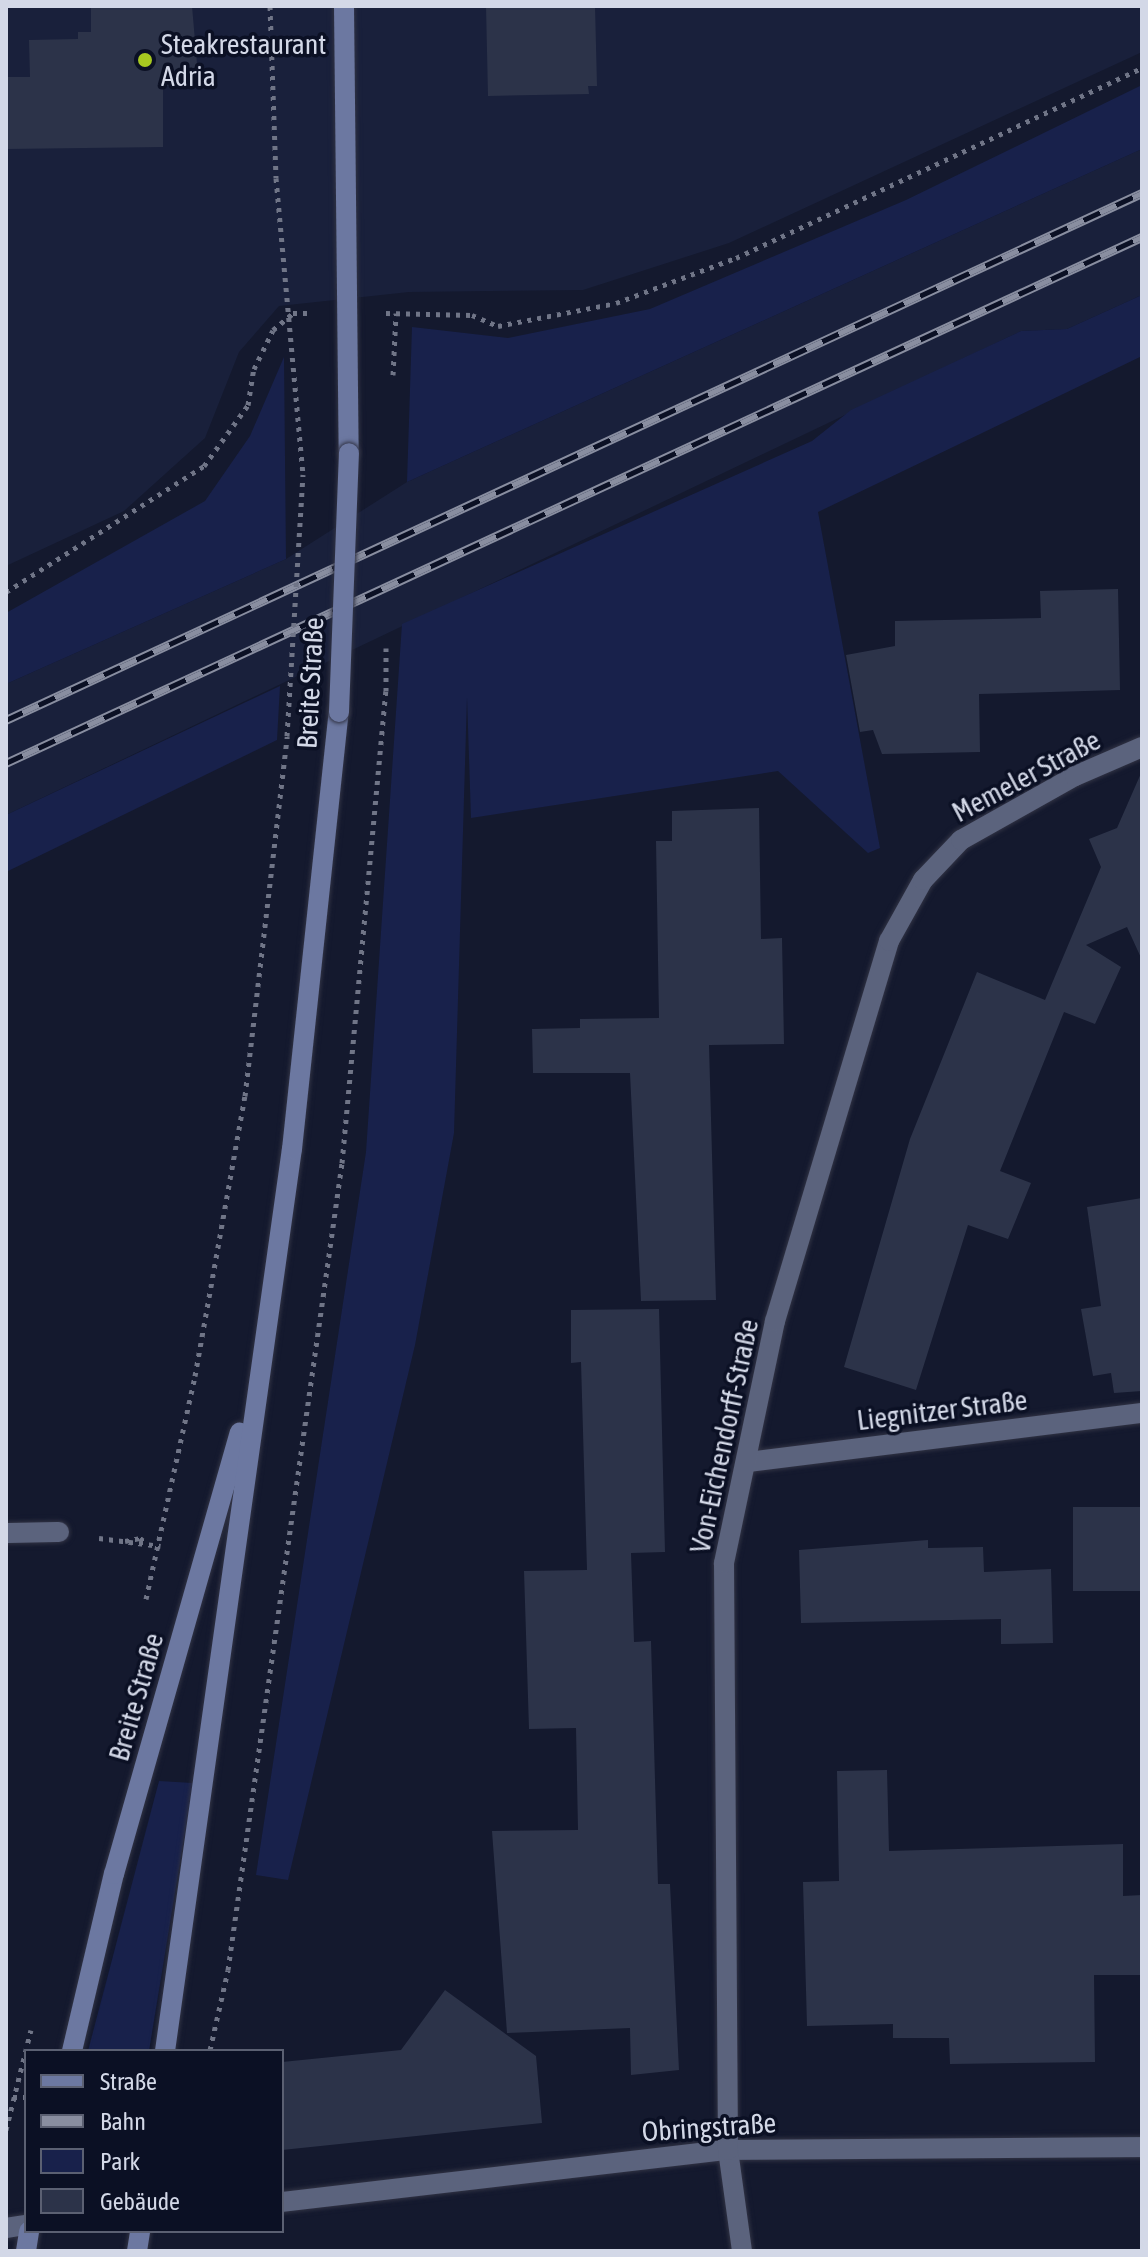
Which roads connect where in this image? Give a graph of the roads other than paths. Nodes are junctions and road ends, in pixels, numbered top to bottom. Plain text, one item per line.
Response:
1 (344, 6) edge
2 (1142, 747) edge
3 (889, 941) joint
4 (260, 1360) junction
5 (1142, 1413) edge
6 (748, 1462) junction
7 (59, 1532) dead end
8 (6, 1533) edge
9 (72, 2049) edge
10 (165, 2049) edge
11 (1142, 2147) edge
12 (728, 2150) junction
13 (284, 2202) edge
14 (742, 2251) edge

1 - 4 street, Breite Straße, bridge
2 - 3 street, Memeler Straße
3 - 6 street, Von-Eichendorff-Straße
4 - 9 street, Breite Straße
4 - 10 street, Breite Straße
5 - 6 street, Liegnitzer Straße
6 - 12 street, Von-Eichendorff-Straße
7 - 8 street
11 - 12 street, Obringstraße
12 - 13 street, Obringstraße
12 - 14 street, Von-Eichendorff-Straße

